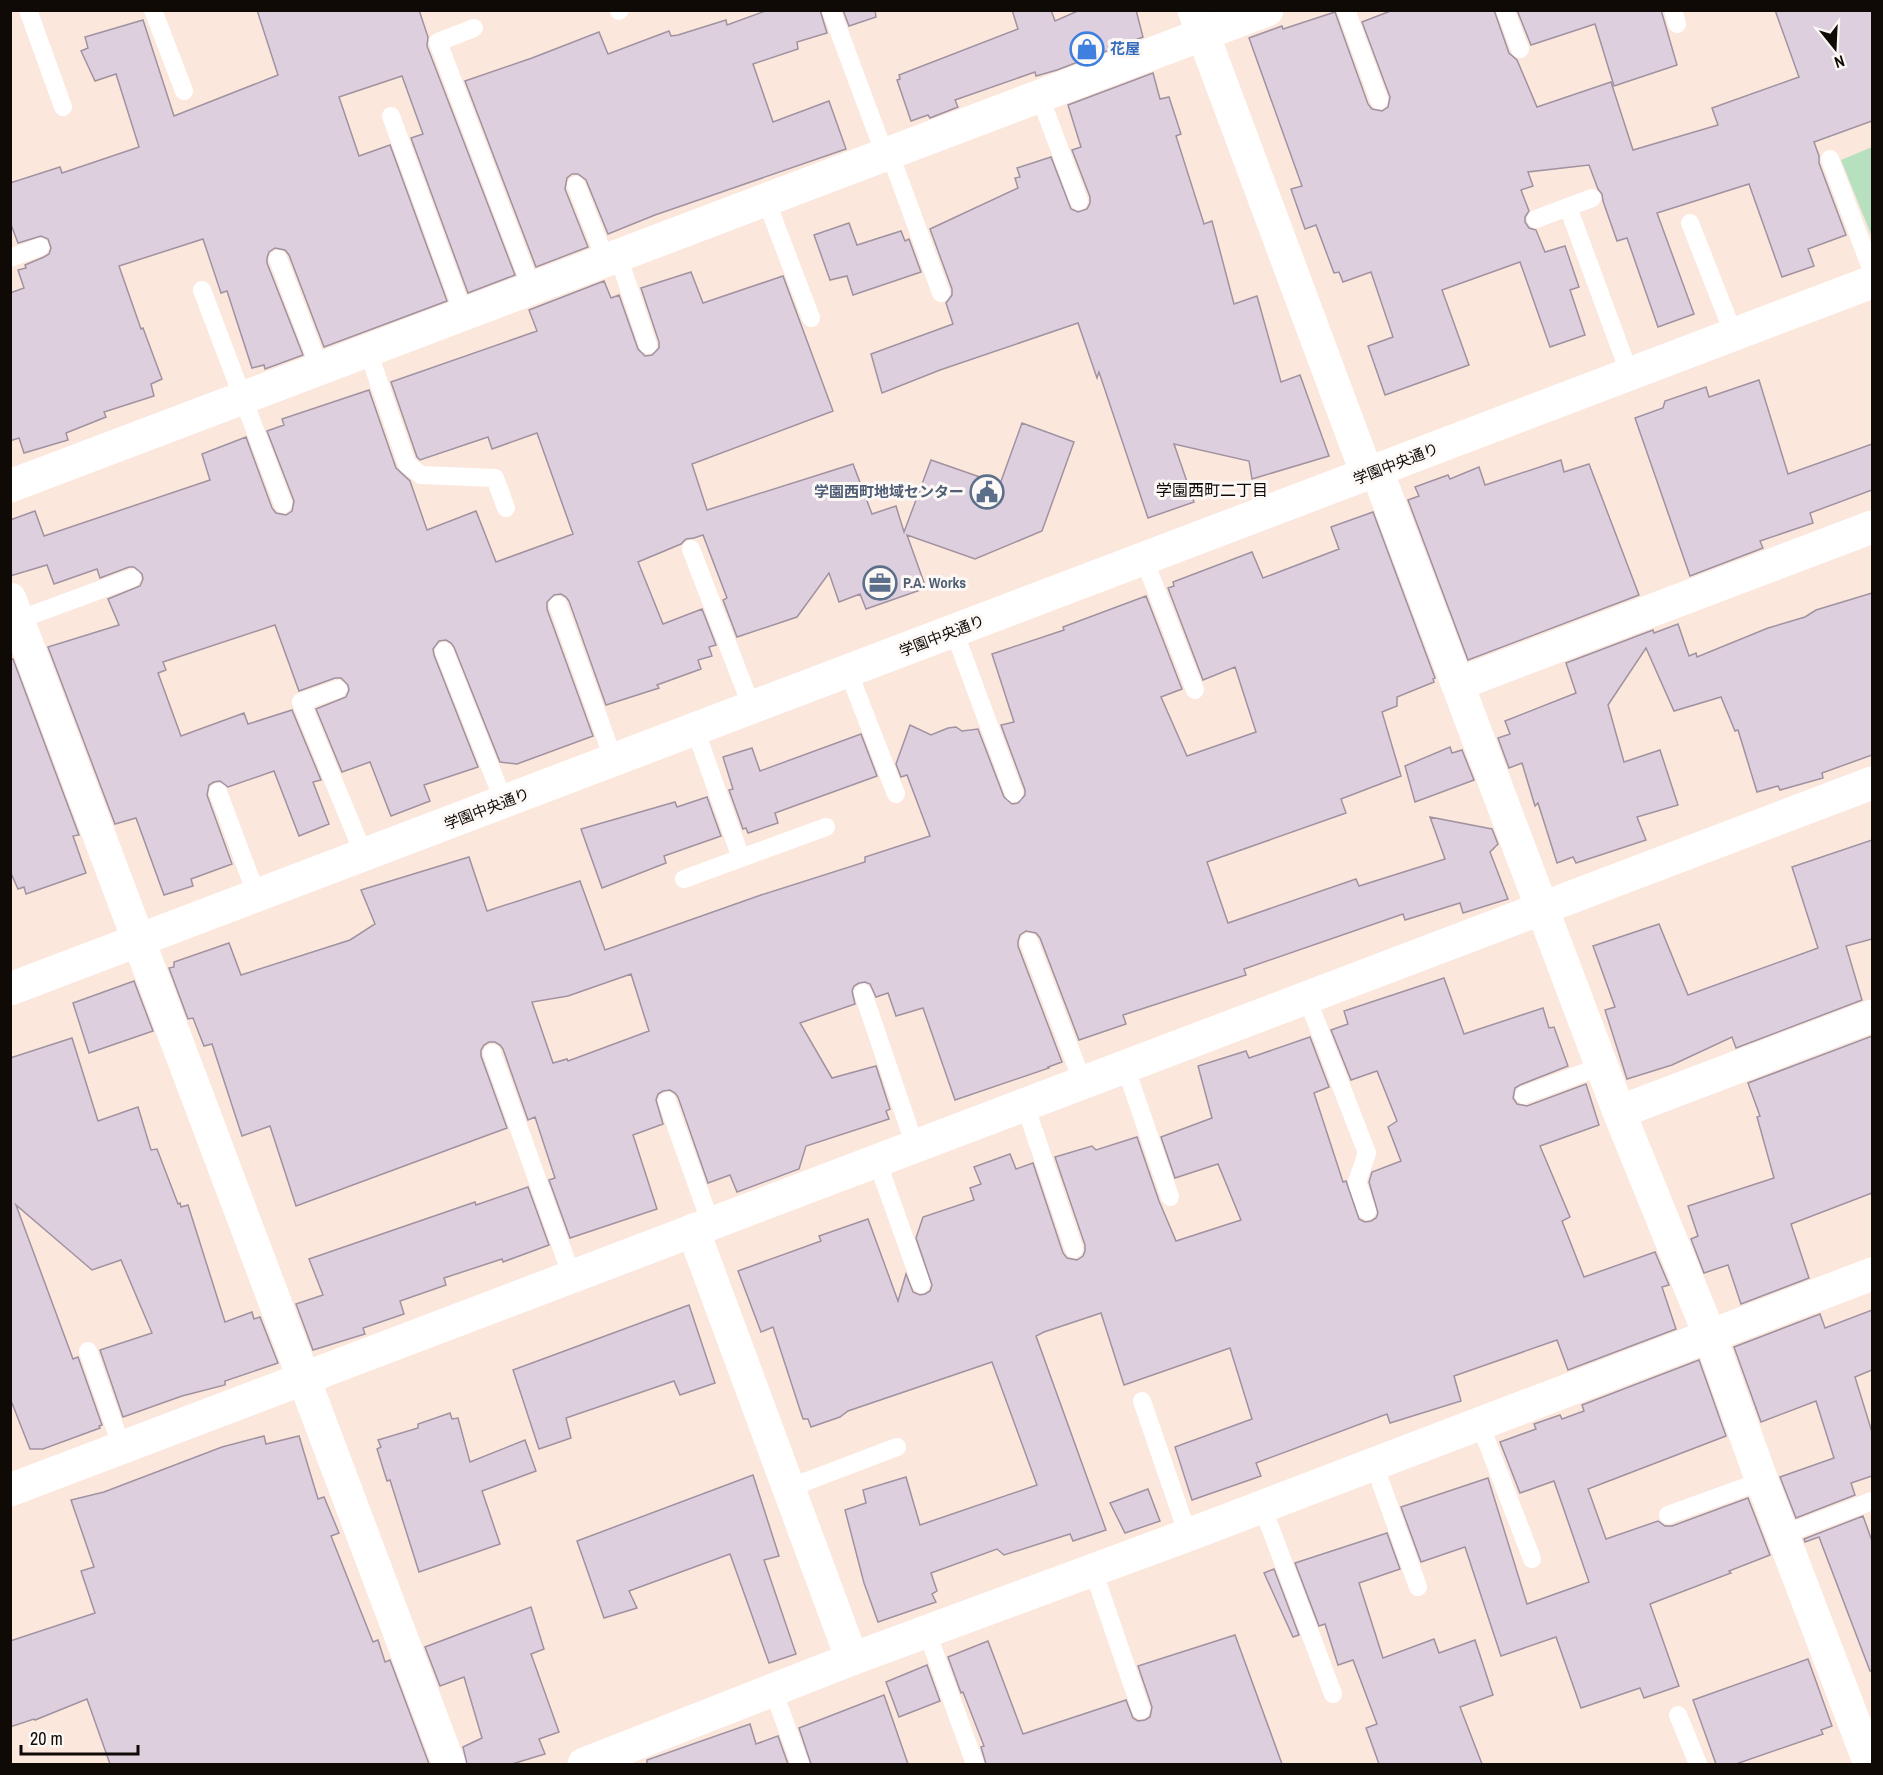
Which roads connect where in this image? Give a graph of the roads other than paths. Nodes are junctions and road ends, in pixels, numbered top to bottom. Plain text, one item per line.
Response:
1 (28, 10) edge
2 (153, 10) edge
3 (831, 10) edge
4 (1267, 10) edge
5 (1346, 10) edge
6 (1505, 10) edge
7 (1198, 23) edge
8 (474, 28) dead end
9 (1520, 49) dead end
10 (184, 91) dead end
11 (1040, 97) junction
12 (1379, 100) dead end
13 (63, 107) dead end
14 (391, 116) dead end
15 (887, 154) junction
16 (1830, 159) dead end
17 (576, 185) dead end
18 (1592, 198) dead end
19 (766, 200) junction
20 (1079, 201) dead end
21 (1568, 207) junction
22 (1536, 219) dead end
23 (1690, 223) dead end
24 (40, 247) dead end
25 (10, 258) edge
26 (612, 258) junction
27 (278, 260) dead end
28 (1872, 271) edge
29 (1872, 282) edge
30 (532, 289) junction
31 (202, 290) dead end
32 (941, 293) dead end
33 (464, 315) junction
34 (811, 318) dead end
35 (1734, 335) junction
36 (648, 345) dead end
37 (368, 351) junction
38 (320, 369) junction
39 (1630, 375) junction
40 (243, 398) junction
41 (1372, 473) junction
42 (10, 486) edge
43 (283, 504) dead end
44 (506, 508) dead end
45 (1872, 527) edge
46 (691, 549) dead end
47 (1144, 559) junction
48 (132, 579) dead end
49 (558, 605) dead end
50 (14, 609) edge
51 (954, 631) junction
52 (444, 651) dead end
53 (849, 671) junction
54 (1458, 684) junction
55 (338, 688) dead end
56 (1195, 690) dead end
57 (752, 708) junction
58 (695, 729) junction
59 (614, 761) junction
60 (1872, 783) edge
61 (218, 792) dead end
62 (1014, 793) dead end
63 (896, 794) dead end
64 (504, 802) junction
65 (826, 827) dead end
66 (364, 855) junction
67 (741, 858) junction
68 (684, 879) dead end
69 (257, 896) junction
70 (1542, 908) junction
71 (138, 941) junction
72 (1029, 942) dead end
73 (10, 989) edge
74 (863, 993) dead end
75 (1307, 998) junction
76 (1872, 1016) edge
77 (492, 1053) dead end
78 (1125, 1066) junction
79 (1602, 1066) junction
80 (1083, 1083) junction
81 (1524, 1095) dead end
82 (667, 1101) dead end
83 (1025, 1105) junction
84 (1619, 1112) junction
85 (915, 1146) junction
86 (877, 1161) junction
87 (1170, 1197) dead end
88 (1367, 1211) dead end
89 (702, 1227) junction
90 (1074, 1249) dead end
91 (1872, 1274) edge
92 (573, 1276) junction
93 (921, 1284) dead end
94 (1710, 1336) junction
95 (88, 1351) dead end
96 (303, 1379) junction
97 (1142, 1401) dead end
98 (1480, 1424) junction
99 (897, 1447) dead end
100 (122, 1448) junction
101 (1374, 1464) junction
102 (1762, 1481) junction
103 (789, 1488) junction
104 (10, 1490) edge
105 (1872, 1501) edge
106 (1262, 1506) junction
107 (1668, 1515) dead end
108 (1188, 1535) junction
109 (1782, 1535) junction
110 (1532, 1559) dead end
111 (1093, 1570) junction
112 (1418, 1587) dead end
113 (927, 1632) junction
114 (852, 1659) junction
115 (773, 1690) junction
116 (1333, 1694) dead end
117 (1142, 1710) dead end
118 (1678, 1714) dead end
119 (1869, 1763) edge
120 (449, 1764) edge
121 (588, 1764) edge
122 (800, 1764) edge
123 (975, 1764) edge
124 (1698, 1764) edge

1 - 13 lane
2 - 10 lane
3 - 15 lane
4 - 7 street
5 - 12 lane
6 - 9 lane
7 - 11 street
7 - 41 street
8 - 30 lane
11 - 15 street
11 - 20 lane
14 - 33 lane
15 - 19 street
15 - 32 lane
16 - 28 lane
17 - 26 lane
18 - 21 lane
19 - 26 street
19 - 34 lane
21 - 22 lane
21 - 39 lane
23 - 35 lane
24 - 25 lane
26 - 30 street
26 - 36 lane
27 - 38 lane
29 - 35 street, 学園中央通り
30 - 33 street
31 - 40 lane
33 - 37 street
35 - 39 street, 学園中央通り
37 - 38 street
37 - 44 lane
38 - 40 street
39 - 41 street, 学園中央通り
40 - 42 street
40 - 43 lane
41 - 47 street, 学園中央通り
41 - 54 street
45 - 54 street
46 - 57 lane
47 - 51 street, 学園中央通り
47 - 56 lane
48 - 50 lane
49 - 59 lane
50 - 71 street
51 - 53 street, 学園中央通り
51 - 62 lane
52 - 64 lane
53 - 57 street, 学園中央通り
53 - 63 lane
54 - 70 street
55 - 66 lane
57 - 58 street, 学園中央通り
58 - 59 street, 学園中央通り
58 - 67 lane
59 - 64 street, 学園中央通り
60 - 70 street
61 - 69 lane
64 - 66 street, 学園中央通り
65 - 67 lane
66 - 69 street, 学園中央通り
67 - 68 lane
69 - 71 street, 学園中央通り
70 - 75 street
70 - 79 street
71 - 73 street, 学園中央通り
71 - 96 street
72 - 80 lane
74 - 85 lane
75 - 78 street
75 - 88 lane
76 - 84 street
77 - 92 lane
78 - 80 street
78 - 87 lane
79 - 81 lane
79 - 84 street
80 - 83 street
82 - 89 lane
83 - 85 street
83 - 90 lane
84 - 94 street
85 - 86 street
86 - 89 street
86 - 93 lane
89 - 92 street
89 - 103 street
91 - 94 street
92 - 96 street
94 - 98 street
94 - 102 street
95 - 100 lane
96 - 100 street
96 - 120 street
97 - 108 lane
98 - 101 street
98 - 110 lane
99 - 103 lane
100 - 104 street
101 - 106 street
101 - 112 lane
102 - 107 lane
102 - 109 street
103 - 114 street
105 - 109 lane
106 - 108 street
106 - 116 lane
108 - 111 street
109 - 119 street
111 - 113 street
111 - 117 lane
113 - 114 street
113 - 123 lane
114 - 115 street
115 - 121 street
115 - 122 lane
118 - 124 lane

